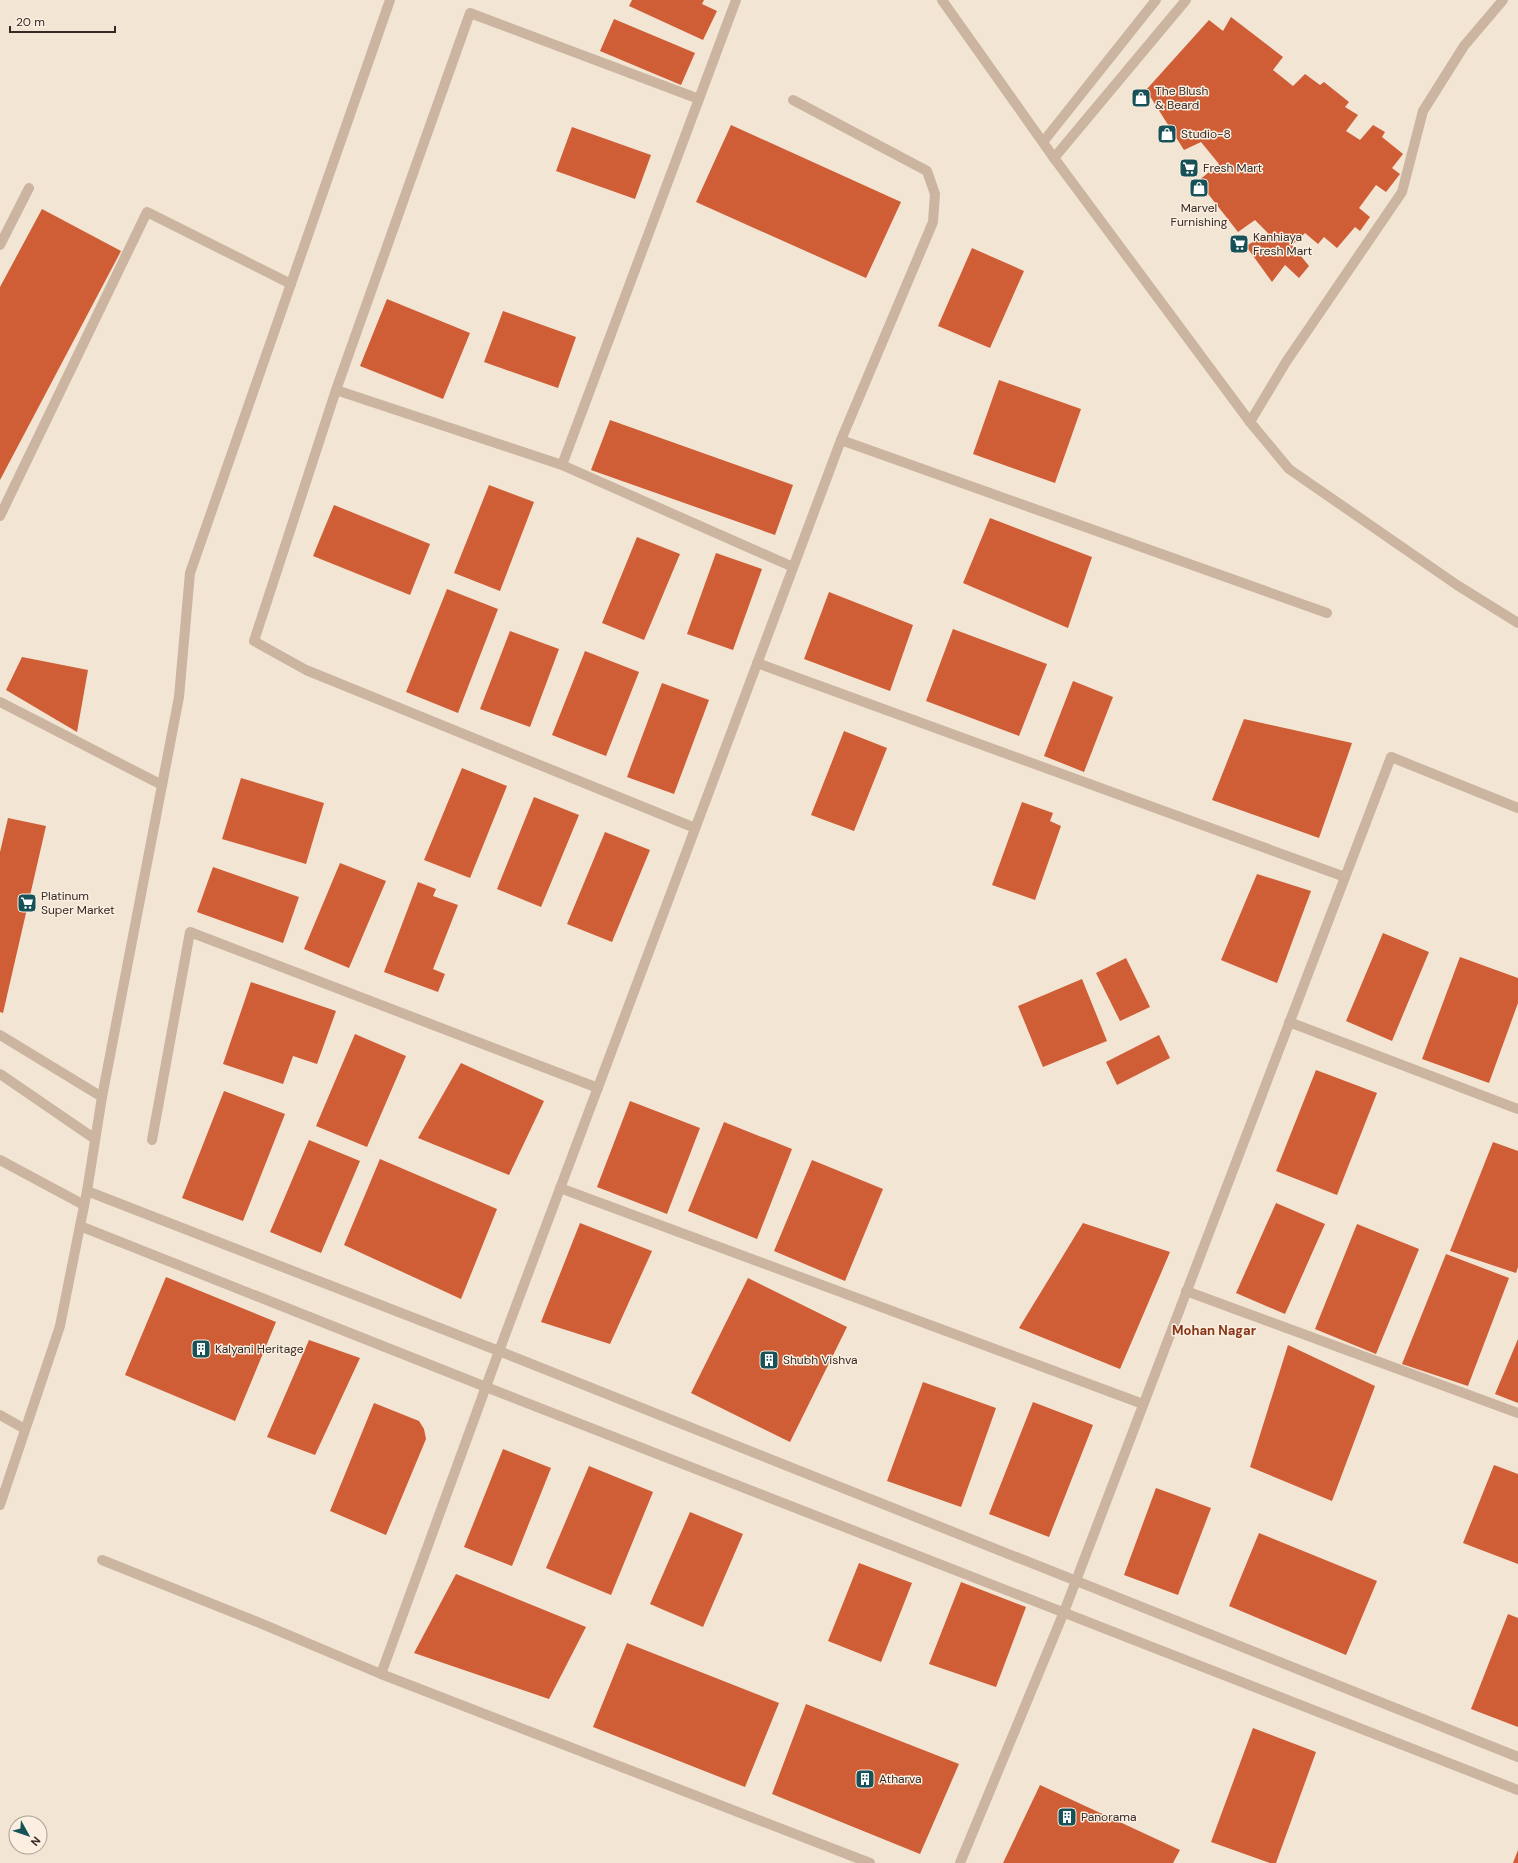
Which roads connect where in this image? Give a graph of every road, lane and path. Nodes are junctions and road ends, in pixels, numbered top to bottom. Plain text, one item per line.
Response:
1 (390, 0) edge
2 (736, 0) edge
3 (942, 0) edge
4 (1156, 0) edge
5 (1186, 0) edge
6 (1503, 0) edge
7 (699, 99) junction
8 (793, 100) dead end
9 (1043, 142) junction
10 (1054, 158) junction
11 (29, 188) dead end
12 (0, 245) edge
13 (290, 284) junction
14 (336, 390) junction
15 (1250, 422) junction
16 (840, 440) junction
17 (562, 465) junction
18 (0, 516) edge
19 (793, 567) junction
20 (1327, 613) dead end
21 (1518, 623) edge
22 (757, 663) junction
23 (0, 702) edge
24 (162, 785) junction
25 (1518, 808) edge
26 (695, 828) junction
27 (1345, 877) junction
28 (1289, 1022) junction
29 (0, 1035) edge
30 (0, 1074) edge
31 (598, 1088) junction
32 (102, 1097) junction
33 (1518, 1109) edge
34 (95, 1139) junction
35 (152, 1140) dead end
36 (0, 1160) edge
37 (560, 1188) junction
38 (87, 1191) junction
39 (84, 1205) junction
40 (80, 1226) junction
41 (1186, 1291) junction
42 (499, 1351) junction
43 (486, 1387) junction
44 (1143, 1404) junction
45 (1518, 1413) edge
46 (0, 1415) edge
47 (25, 1429) junction
48 (0, 1505) edge
49 (102, 1560) dead end
50 (1074, 1581) junction
51 (1064, 1612) junction
52 (381, 1674) junction
53 (1518, 1757) edge
54 (1518, 1790) edge
55 (870, 1863) edge
56 (960, 1863) edge

1 - 13 street
2 - 7 street
3 - 9 street
4 - 9 street
5 - 10 street
6 - 15 street
7 - 14 street
7 - 17 street
8 - 16 street
9 - 10 street
10 - 15 street
11 - 12 street
13 - 18 street
13 - 24 street
14 - 17 street
14 - 26 street
15 - 21 street
16 - 19 street
16 - 20 street
17 - 19 street
19 - 22 street
22 - 26 street
22 - 27 street
23 - 24 street
24 - 32 street
25 - 27 street
26 - 31 street
27 - 28 street
28 - 33 street
28 - 41 street
29 - 32 street
30 - 34 street
31 - 35 street
31 - 37 street
32 - 34 street
34 - 38 street
36 - 39 street
37 - 42 street
37 - 44 street
38 - 39 street
38 - 42 street
39 - 40 street
40 - 43 street
40 - 47 street
41 - 44 street
41 - 45 street
42 - 43 street
42 - 50 street
43 - 51 street
43 - 52 street
44 - 50 street
46 - 47 street
47 - 48 street
49 - 52 street
50 - 51 street
50 - 53 street
51 - 54 street
51 - 56 street
52 - 55 street

